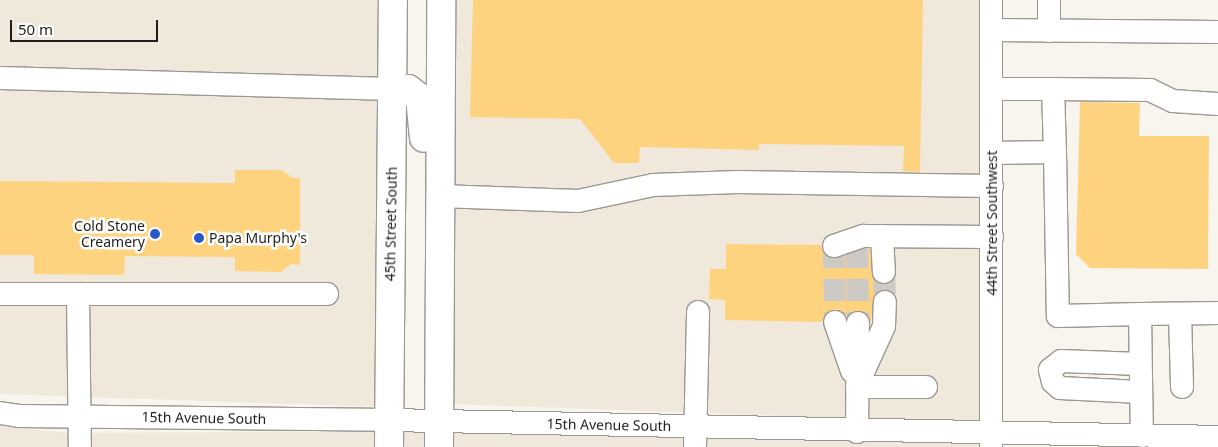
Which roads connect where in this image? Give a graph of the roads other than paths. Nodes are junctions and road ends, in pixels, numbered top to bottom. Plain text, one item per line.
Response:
1 (393, 0) edge
2 (424, 0) edge
3 (441, 0) edge
4 (991, 0) edge
5 (1049, 0) edge
6 (992, 30) junction
7 (1049, 31) junction
8 (1218, 32) edge
9 (441, 77) junction
10 (0, 78) edge
11 (392, 89) junction
12 (992, 89) junction
13 (1053, 90) junction
14 (1218, 104) edge
15 (1055, 152) junction
16 (992, 153) junction
17 (992, 186) junction
18 (440, 196) junction
19 (440, 232) junction
20 (992, 237) junction
21 (867, 239) junction
22 (834, 246) dead end
23 (884, 272) tunnel mouth
24 (0, 294) edge
25 (78, 294) junction
26 (327, 294) dead end
27 (885, 302) tunnel mouth
28 (698, 312) dead end
29 (1218, 313) edge
30 (1140, 314) junction
31 (1180, 314) junction
32 (835, 322) tunnel mouth
33 (858, 323) tunnel mouth
34 (1140, 364) junction
35 (857, 386) junction
36 (926, 387) dead end
37 (1182, 387) dead end
38 (1141, 392) junction
39 (0, 413) edge
40 (80, 417) junction
41 (389, 420) junction
42 (857, 432) junction
43 (439, 434) edge
44 (1142, 436) junction
45 (695, 437) edge
46 (1218, 437) edge
47 (991, 440) edge
48 (80, 447) edge
49 (389, 447) edge

1 - 11 main road, 45th Street South
2 - 9 main road
3 - 9 main road
4 - 6 street, 44th Street Southwest
5 - 7 street
6 - 7 street
6 - 12 street, 44th Street Southwest
7 - 8 street
9 - 18 main road
10 - 11 street
11 - 19 main road
11 - 41 main road, 45th Street South
12 - 13 street
12 - 16 street, 44th Street Southwest
13 - 14 street
13 - 15 street
15 - 16 street
15 - 30 street
16 - 17 street, 44th Street Southwest
17 - 18 street
17 - 20 street, 44th Street Southwest
18 - 19 main road
19 - 43 main road
20 - 21 street
20 - 47 street, 44th Street Southwest
21 - 22 street
21 - 23 street
24 - 25 street
25 - 26 street
25 - 40 street
27 - 35 street
28 - 45 street
29 - 31 street
30 - 31 street
30 - 34 street
31 - 37 street
32 - 35 street
33 - 35 street
34 - 38 street
34 - 38 street
35 - 36 street
35 - 42 street
38 - 44 street
39 - 40 street, 15th Avenue South
40 - 41 street, 15th Avenue South
40 - 48 street
41 - 43 street, 15th Avenue South
41 - 49 main road, 45th Street South
42 - 45 street, 15th Avenue South
42 - 47 street, 15th Avenue South
43 - 45 street, 15th Avenue South
44 - 46 street, 15th Avenue South
44 - 47 street, 15th Avenue South

